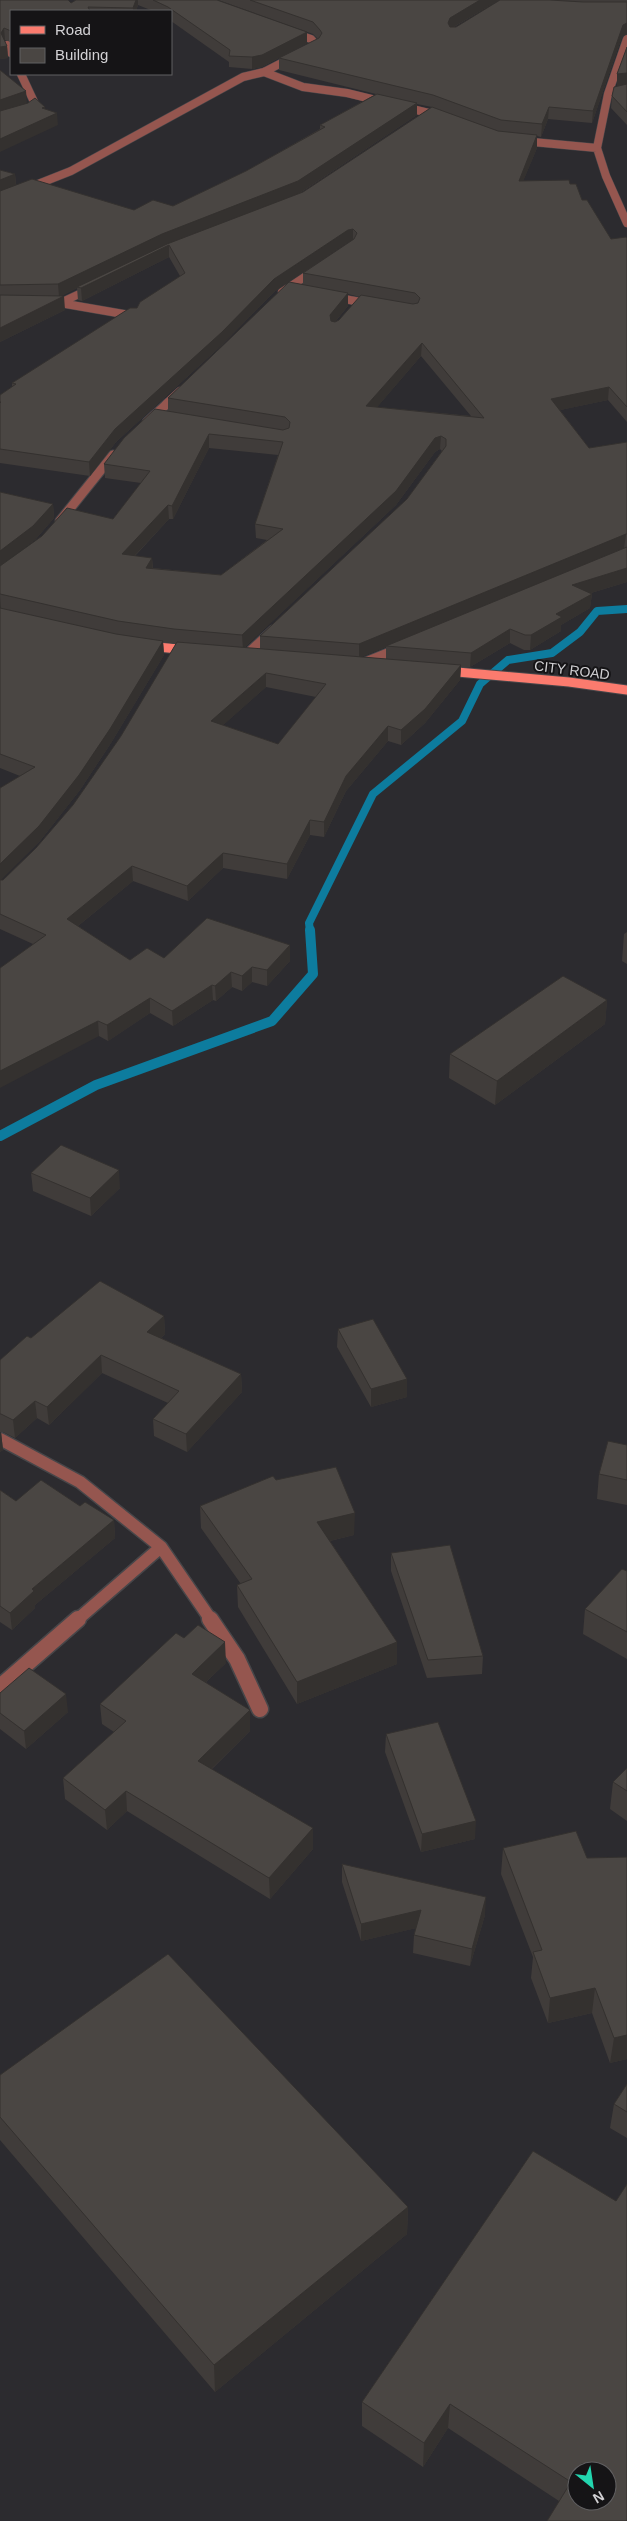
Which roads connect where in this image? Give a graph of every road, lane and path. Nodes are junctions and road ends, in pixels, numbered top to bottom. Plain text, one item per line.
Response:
1 (283, 29) edge
2 (627, 39) edge
3 (7, 45) edge
4 (10, 51) edge
5 (264, 72) junction
6 (21, 75) edge
7 (618, 92) edge
8 (608, 94) junction
9 (432, 113) junction
10 (0, 118) edge
11 (423, 118) edge
12 (448, 119) edge
13 (515, 140) edge
14 (597, 148) junction
15 (0, 199) edge
16 (627, 223) edge
17 (327, 263) edge
18 (102, 284) edge
19 (286, 289) junction
20 (304, 292) edge
21 (278, 296) edge
22 (322, 296) edge
23 (359, 302) junction
24 (40, 303) edge
25 (60, 303) junction
26 (377, 305) edge
27 (353, 309) edge
28 (135, 316) edge
29 (190, 382) edge
30 (140, 428) edge
31 (120, 447) edge
32 (52, 531) edge
33 (282, 621) edge
34 (137, 644) edge
35 (409, 645) edge
36 (201, 651) edge
37 (242, 654) joint
38 (266, 656) edge
39 (358, 663) joint
40 (381, 665) edge
41 (436, 670) edge
42 (627, 690) edge
43 (0, 1439) edge
44 (161, 1547) junction
45 (0, 1687) edge
46 (260, 1709) dead end

1 - 5 street
2 - 8 street
3 - 4 street
5 - 9 street
5 - 15 street
6 - 10 street
7 - 8 street
8 - 14 street
9 - 11 street
9 - 12 street
13 - 14 street
14 - 16 street
17 - 19 street
18 - 25 street
19 - 20 street
19 - 21 street
22 - 23 street
23 - 26 street
23 - 27 street
24 - 25 street
25 - 28 street
29 - 30 street
31 - 32 street
33 - 37 street
34 - 36 main road
35 - 39 street
37 - 38 main road
39 - 40 main road
41 - 42 main road, CITY ROAD
43 - 44 street
44 - 45 street
44 - 46 street

